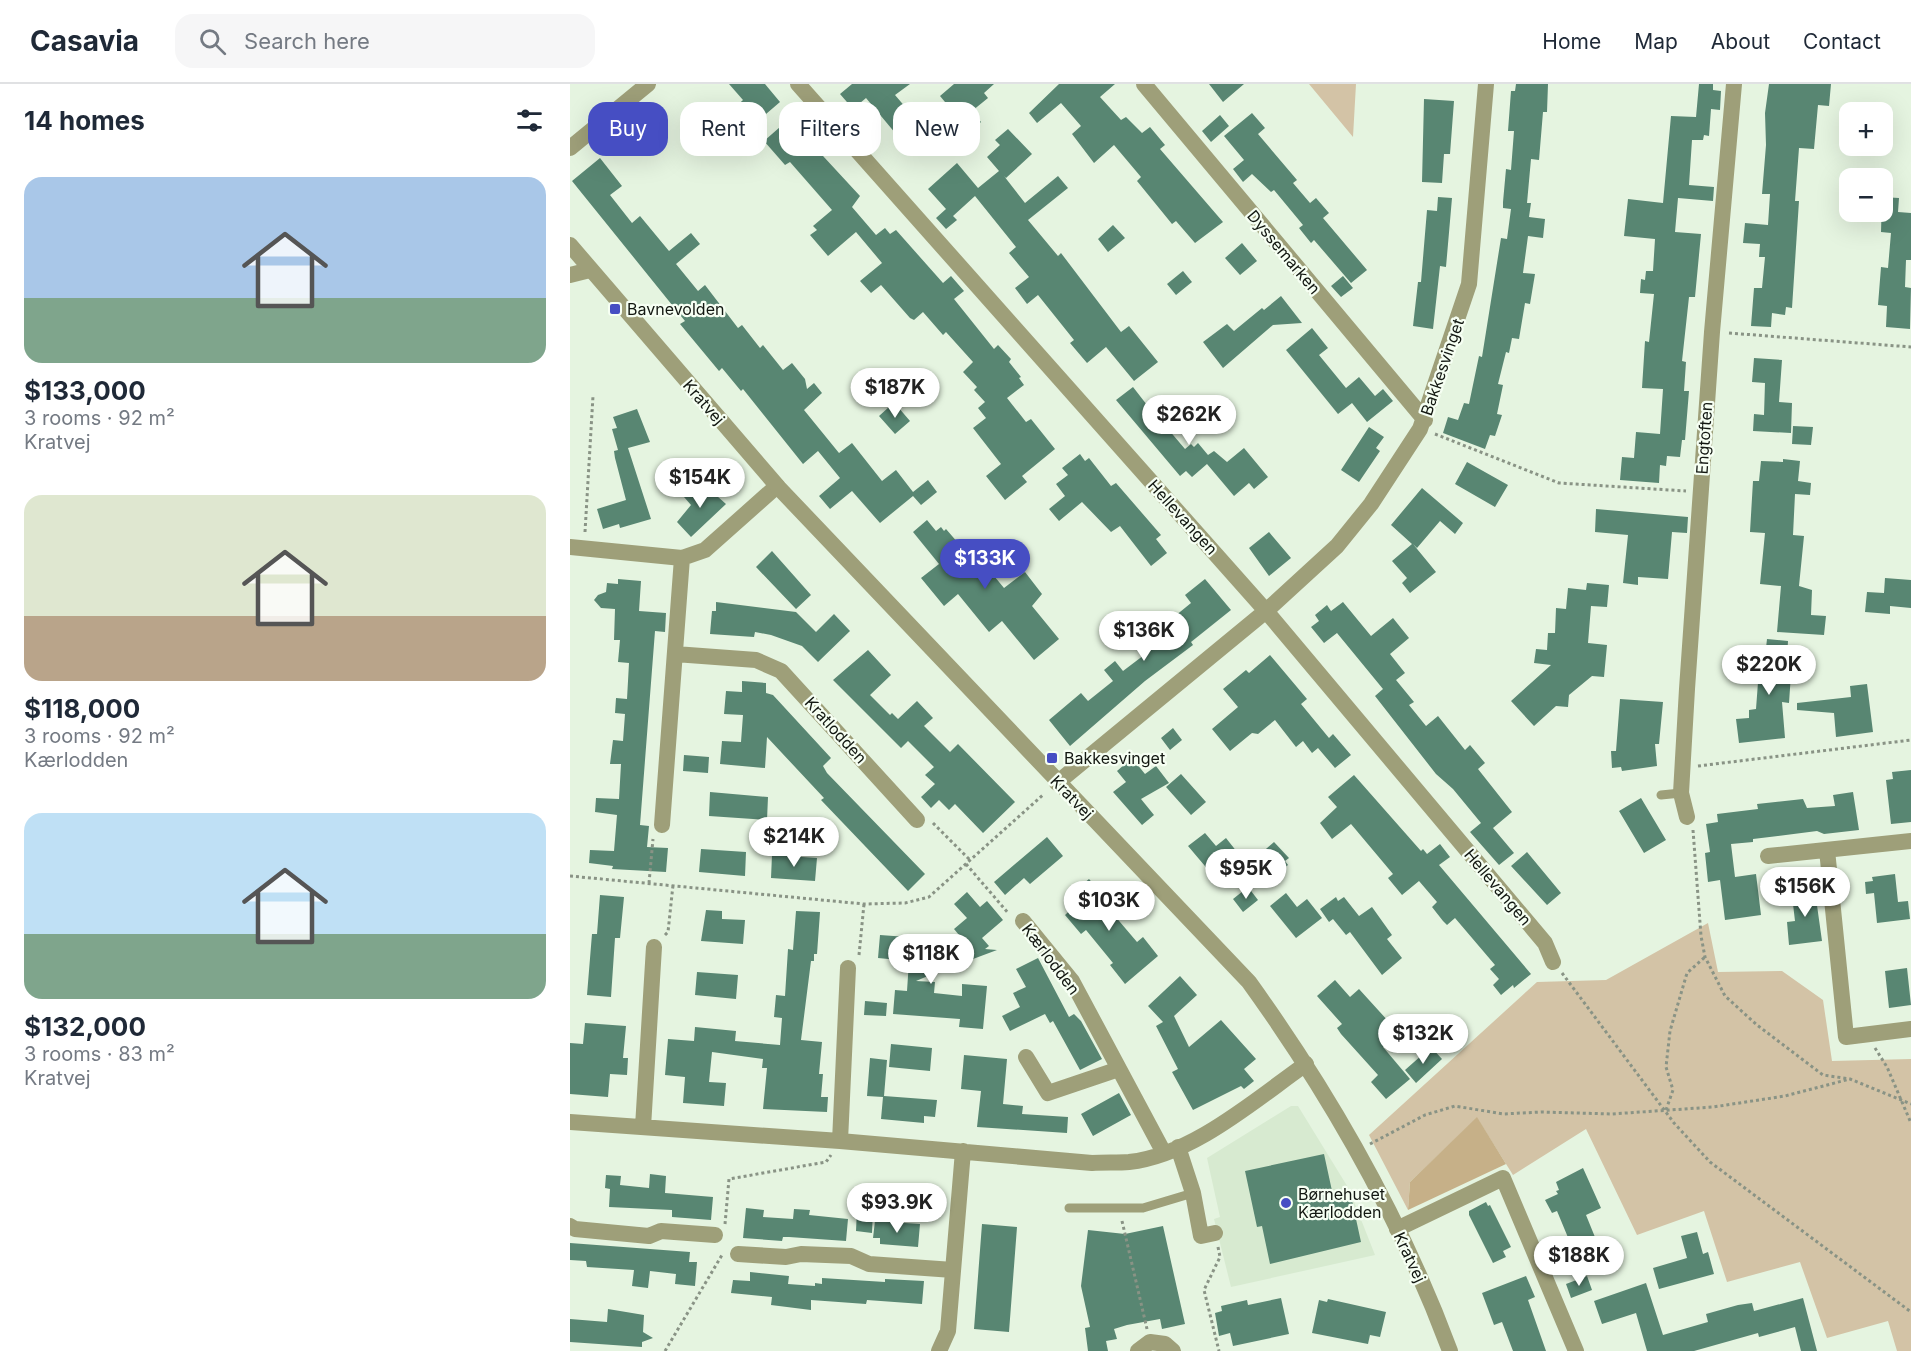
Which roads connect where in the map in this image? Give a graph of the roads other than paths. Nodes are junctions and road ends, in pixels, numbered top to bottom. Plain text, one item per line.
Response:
1 (648, 84) edge
2 (798, 84) edge
3 (1144, 84) edge
4 (1485, 84) edge
5 (1734, 84) edge
6 (570, 148) edge
7 (570, 245) edge
8 (590, 270) junction
9 (570, 275) edge
10 (1423, 424) junction
11 (777, 486) junction
12 (577, 548) edge
13 (682, 558) junction
14 (1266, 611) junction
15 (675, 654) junction
16 (1057, 783) junction
17 (1681, 792) junction
18 (1661, 795) dead end
19 (1687, 817) road end
20 (917, 820) road end
21 (662, 825) road end
22 (1911, 842) edge
23 (1827, 850) junction
24 (1768, 856) dead end
25 (1023, 921) road end
26 (654, 947) road end
27 (1553, 962) road end
28 (848, 968) road end
29 (1911, 1029) edge
30 (1026, 1057) dead end
31 (1306, 1064) junction
32 (1119, 1069) junction
33 (570, 1122) edge
34 (643, 1127) junction
35 (840, 1141) junction
36 (1171, 1150) junction
37 (963, 1151) junction
38 (1193, 1193) junction
39 (1069, 1208) dead end
40 (570, 1226) edge
41 (1397, 1229) junction
42 (1215, 1233) road end
43 (719, 1235) road end
44 (730, 1254) road end
45 (953, 1270) junction
46 (1144, 1346) edge
47 (939, 1351) edge
48 (1173, 1351) edge
49 (1450, 1351) edge
50 (1576, 1351) edge

1 - 6 street
2 - 14 street, Hellevangen
3 - 10 street, Dyssemarken
4 - 10 street, Bakkesvinget
5 - 17 street, Engtoften
7 - 8 street, Kratvej
8 - 9 street
8 - 11 street, Kratvej
10 - 14 street, Bakkesvinget
11 - 13 street
11 - 16 street, Kratvej
12 - 13 street
13 - 15 street
14 - 16 street, Bakkesvinget
14 - 27 street, Hellevangen
15 - 20 street, Kratlodden
15 - 21 street
16 - 31 street, Kratvej
17 - 18 lane
17 - 19 street, Engtoften
22 - 23 street
23 - 24 street
23 - 29 street
25 - 32 street, Kærlodden
26 - 34 street
28 - 35 street
30 - 32 street
31 - 36 street
31 - 41 street, Kratvej
32 - 36 street, Kærlodden
33 - 34 street
34 - 35 street
35 - 37 street
36 - 37 street
36 - 38 street, Kærlodden
37 - 45 street
38 - 39 lane
38 - 42 street, Kærlodden
40 - 43 street
41 - 49 street, Kratvej
41 - 50 street
44 - 45 street
45 - 47 street
46 - 48 street

